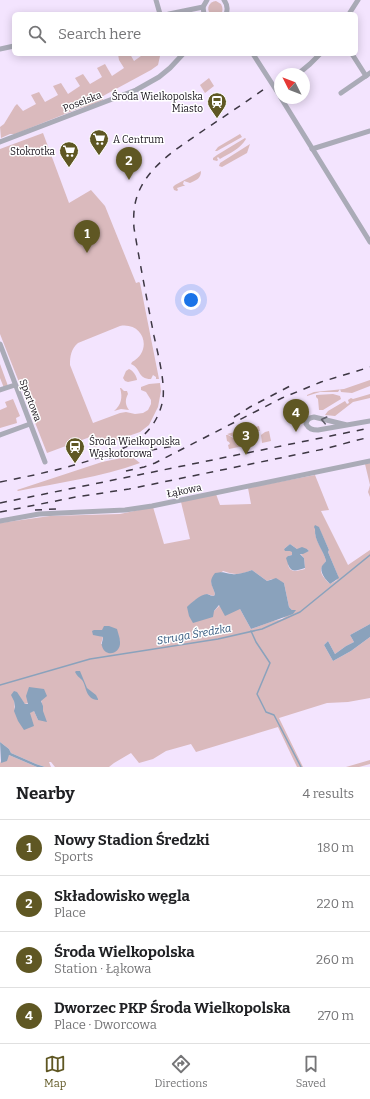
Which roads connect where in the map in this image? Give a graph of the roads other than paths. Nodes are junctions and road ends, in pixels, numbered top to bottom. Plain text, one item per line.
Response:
1 (156, 0) edge
2 (207, 0) edge
3 (225, 0) edge
4 (358, 0) edge
5 (203, 7) junction
6 (159, 12) edge
7 (179, 12) edge
8 (204, 12) edge
9 (228, 12) edge
10 (350, 12) edge
11 (12, 46) edge
12 (0, 49) edge
13 (181, 56) edge
14 (254, 56) edge
15 (318, 56) edge
16 (354, 56) edge
17 (305, 68) edge
18 (368, 75) edge
19 (274, 83) edge
20 (341, 93) dead end
21 (284, 104) edge
22 (370, 131) edge
23 (0, 142) edge
24 (312, 149) junction
25 (370, 242) edge
26 (0, 344) edge
27 (15, 385) junction
28 (0, 390) edge
29 (370, 420) edge
30 (30, 424) junction
31 (346, 425) junction
32 (0, 435) edge
33 (370, 461) edge
34 (45, 462) dead end
35 (0, 521) edge

1 - 6 street
2 - 5 street
3 - 9 street
4 - 10 street
5 - 7 street
5 - 8 street
11 - 12 street
13 - 23 street, Poselska
14 - 19 street
15 - 17 street
16 - 18 street
18 - 20 street
21 - 24 street
22 - 24 street
24 - 25 street
26 - 27 street, Sportowa
27 - 28 street
27 - 30 street, Sportowa
29 - 31 street
30 - 32 street
30 - 34 street, Sportowa
31 -> 31 street
33 - 35 street, Łąkowa

